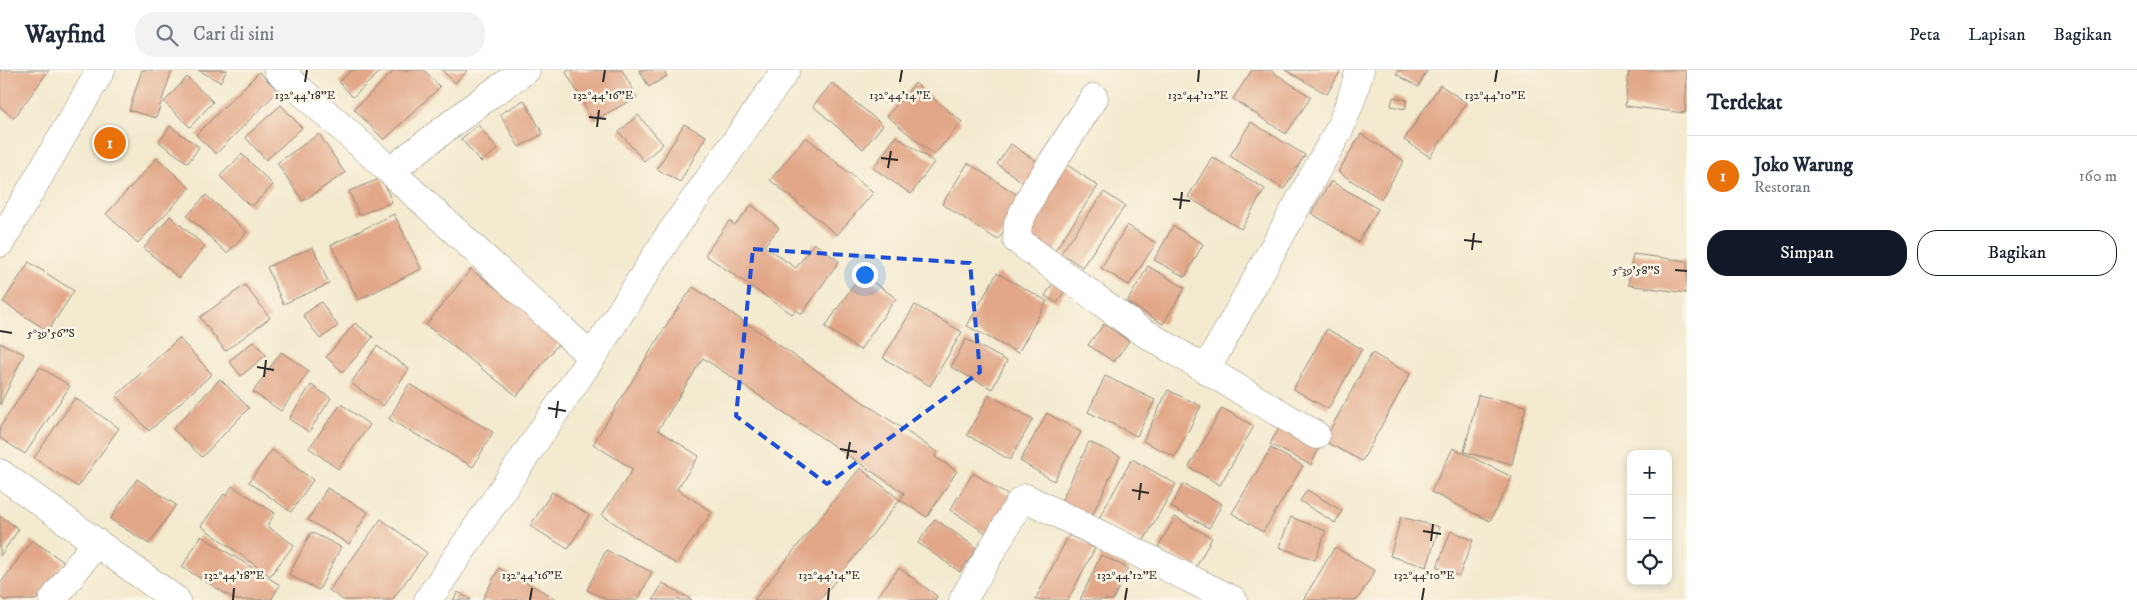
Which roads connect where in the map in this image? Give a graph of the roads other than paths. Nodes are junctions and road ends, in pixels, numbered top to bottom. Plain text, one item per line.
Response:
1 (101, 70) edge
2 (278, 70) edge
3 (526, 70) edge
4 (786, 70) edge
5 (1360, 70) edge
6 (1094, 98) dead end
7 (390, 171) junction
8 (0, 242) edge
9 (592, 357) junction
10 (1206, 370) junction
11 (1316, 435) dead end
12 (0, 473) edge
13 (96, 542) junction
14 (53, 600) edge
15 (176, 600) edge
16 (428, 600) edge
17 (963, 600) edge
18 (1233, 600) edge

1 - 8 main road
2 - 7 main road
3 - 7 main road
4 - 9 main road
5 - 10 main road
6 - 10 main road
7 - 9 main road
9 - 16 main road
10 - 11 main road
12 - 13 main road
13 - 14 main road
13 - 15 main road
17 - 18 main road

